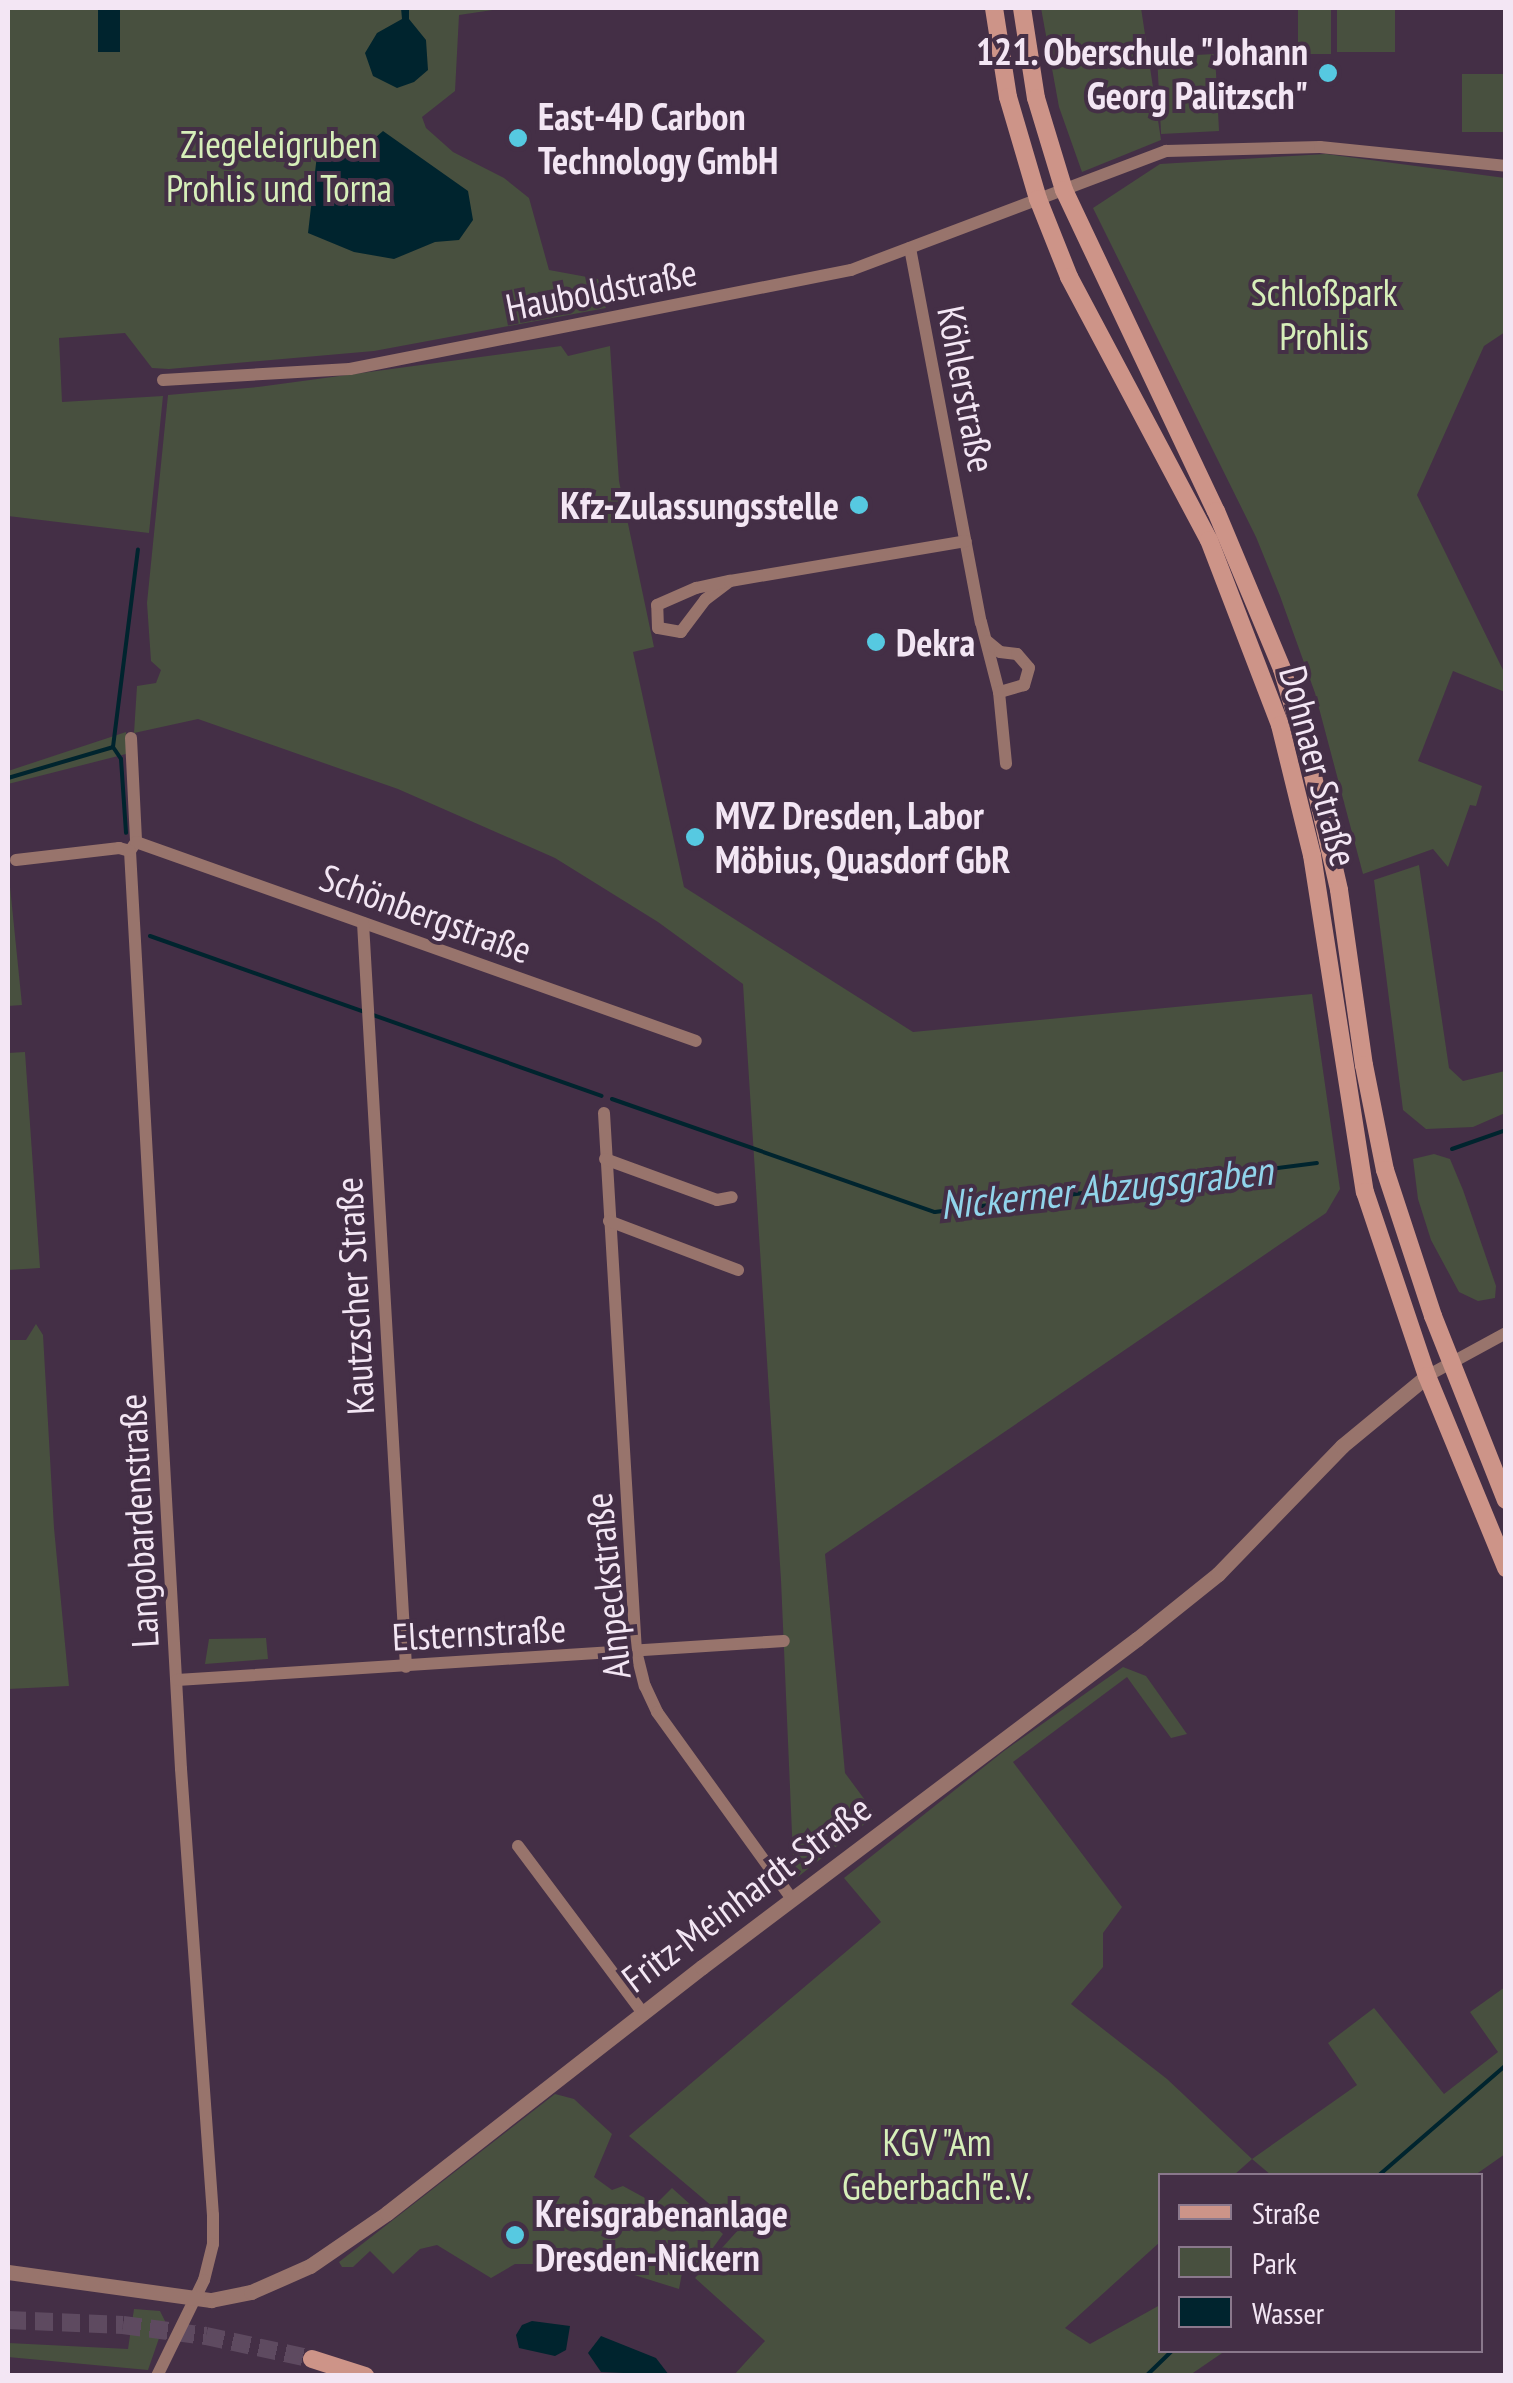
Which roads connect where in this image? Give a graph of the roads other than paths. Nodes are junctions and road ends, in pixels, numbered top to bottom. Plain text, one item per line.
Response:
1 (994, 8) edge
2 (1022, 8) edge
3 (1506, 166) edge
4 (1064, 190) junction
5 (1038, 199) junction
6 (910, 248) junction
7 (162, 380) dead end
8 (966, 540) junction
9 (730, 581) junction
10 (986, 640) junction
11 (999, 692) junction
12 (131, 738) dead end
13 (1006, 764) dead end
14 (133, 846) junction
15 (16, 860) dead end
16 (363, 923) junction
17 (696, 1041) dead end
18 (604, 1113) dead end
19 (605, 1159) junction
20 (732, 1197) dead end
21 (609, 1220) junction
22 (738, 1270) dead end
23 (1506, 1334) edge
24 (1449, 1361) junction
25 (1427, 1376) junction
26 (1506, 1500) edge
27 (1506, 1568) edge
28 (784, 1641) dead end
29 (636, 1650) junction
30 (406, 1667) junction
31 (177, 1680) junction
32 (518, 1846) dead end
33 (792, 1900) junction
34 (643, 2012) junction
35 (8, 2272) edge
36 (194, 2299) junction
37 (312, 2359) tunnel mouth
38 (157, 2376) edge
39 (364, 2376) edge

1 - 5 main road, Dohnaer Straße
2 - 4 main road, Dohnaer Straße
3 - 4 street, Hauboldstraße
4 - 5 street, Hauboldstraße
4 - 24 main road, Dohnaer Straße
5 - 6 street, Hauboldstraße
5 - 25 main road, Dohnaer Straße
6 - 7 street, Hauboldstraße
6 - 8 street, Köhlerstraße
8 - 9 street
8 - 10 street, Köhlerstraße
9 - 9 street
10 - 11 street, Köhlerstraße
10 - 11 street
11 - 13 street, Köhlerstraße
12 - 14 street, Langobardenstraße
14 - 15 street, Schönbergstraße
14 - 16 street, Schönbergstraße
14 - 31 street, Langobardenstraße
16 - 17 street, Schönbergstraße
16 - 30 street, Kautzscher Straße
18 - 19 street, Alnpeckstraße
19 - 20 street
19 - 21 street, Alnpeckstraße
21 - 22 street
21 - 29 street, Alnpeckstraße
23 - 24 street, Fritz-Meinhardt-Straße
24 - 25 street, Fritz-Meinhardt-Straße
24 - 26 main road, Dohnaer Straße
25 - 27 main road, Dohnaer Straße
25 - 33 street, Fritz-Meinhardt-Straße
28 - 29 street, Elsternstraße
29 - 30 street, Elsternstraße
29 - 33 street, Alnpeckstraße
30 - 31 street, Elsternstraße
31 - 36 street, Langobardenstraße
32 - 34 street
33 - 34 street, Fritz-Meinhardt-Straße
34 - 36 street, Fritz-Meinhardt-Straße
35 - 36 street, Fritz-Meinhardt-Straße
36 - 38 street, Langobardenstraße
37 - 39 main road

